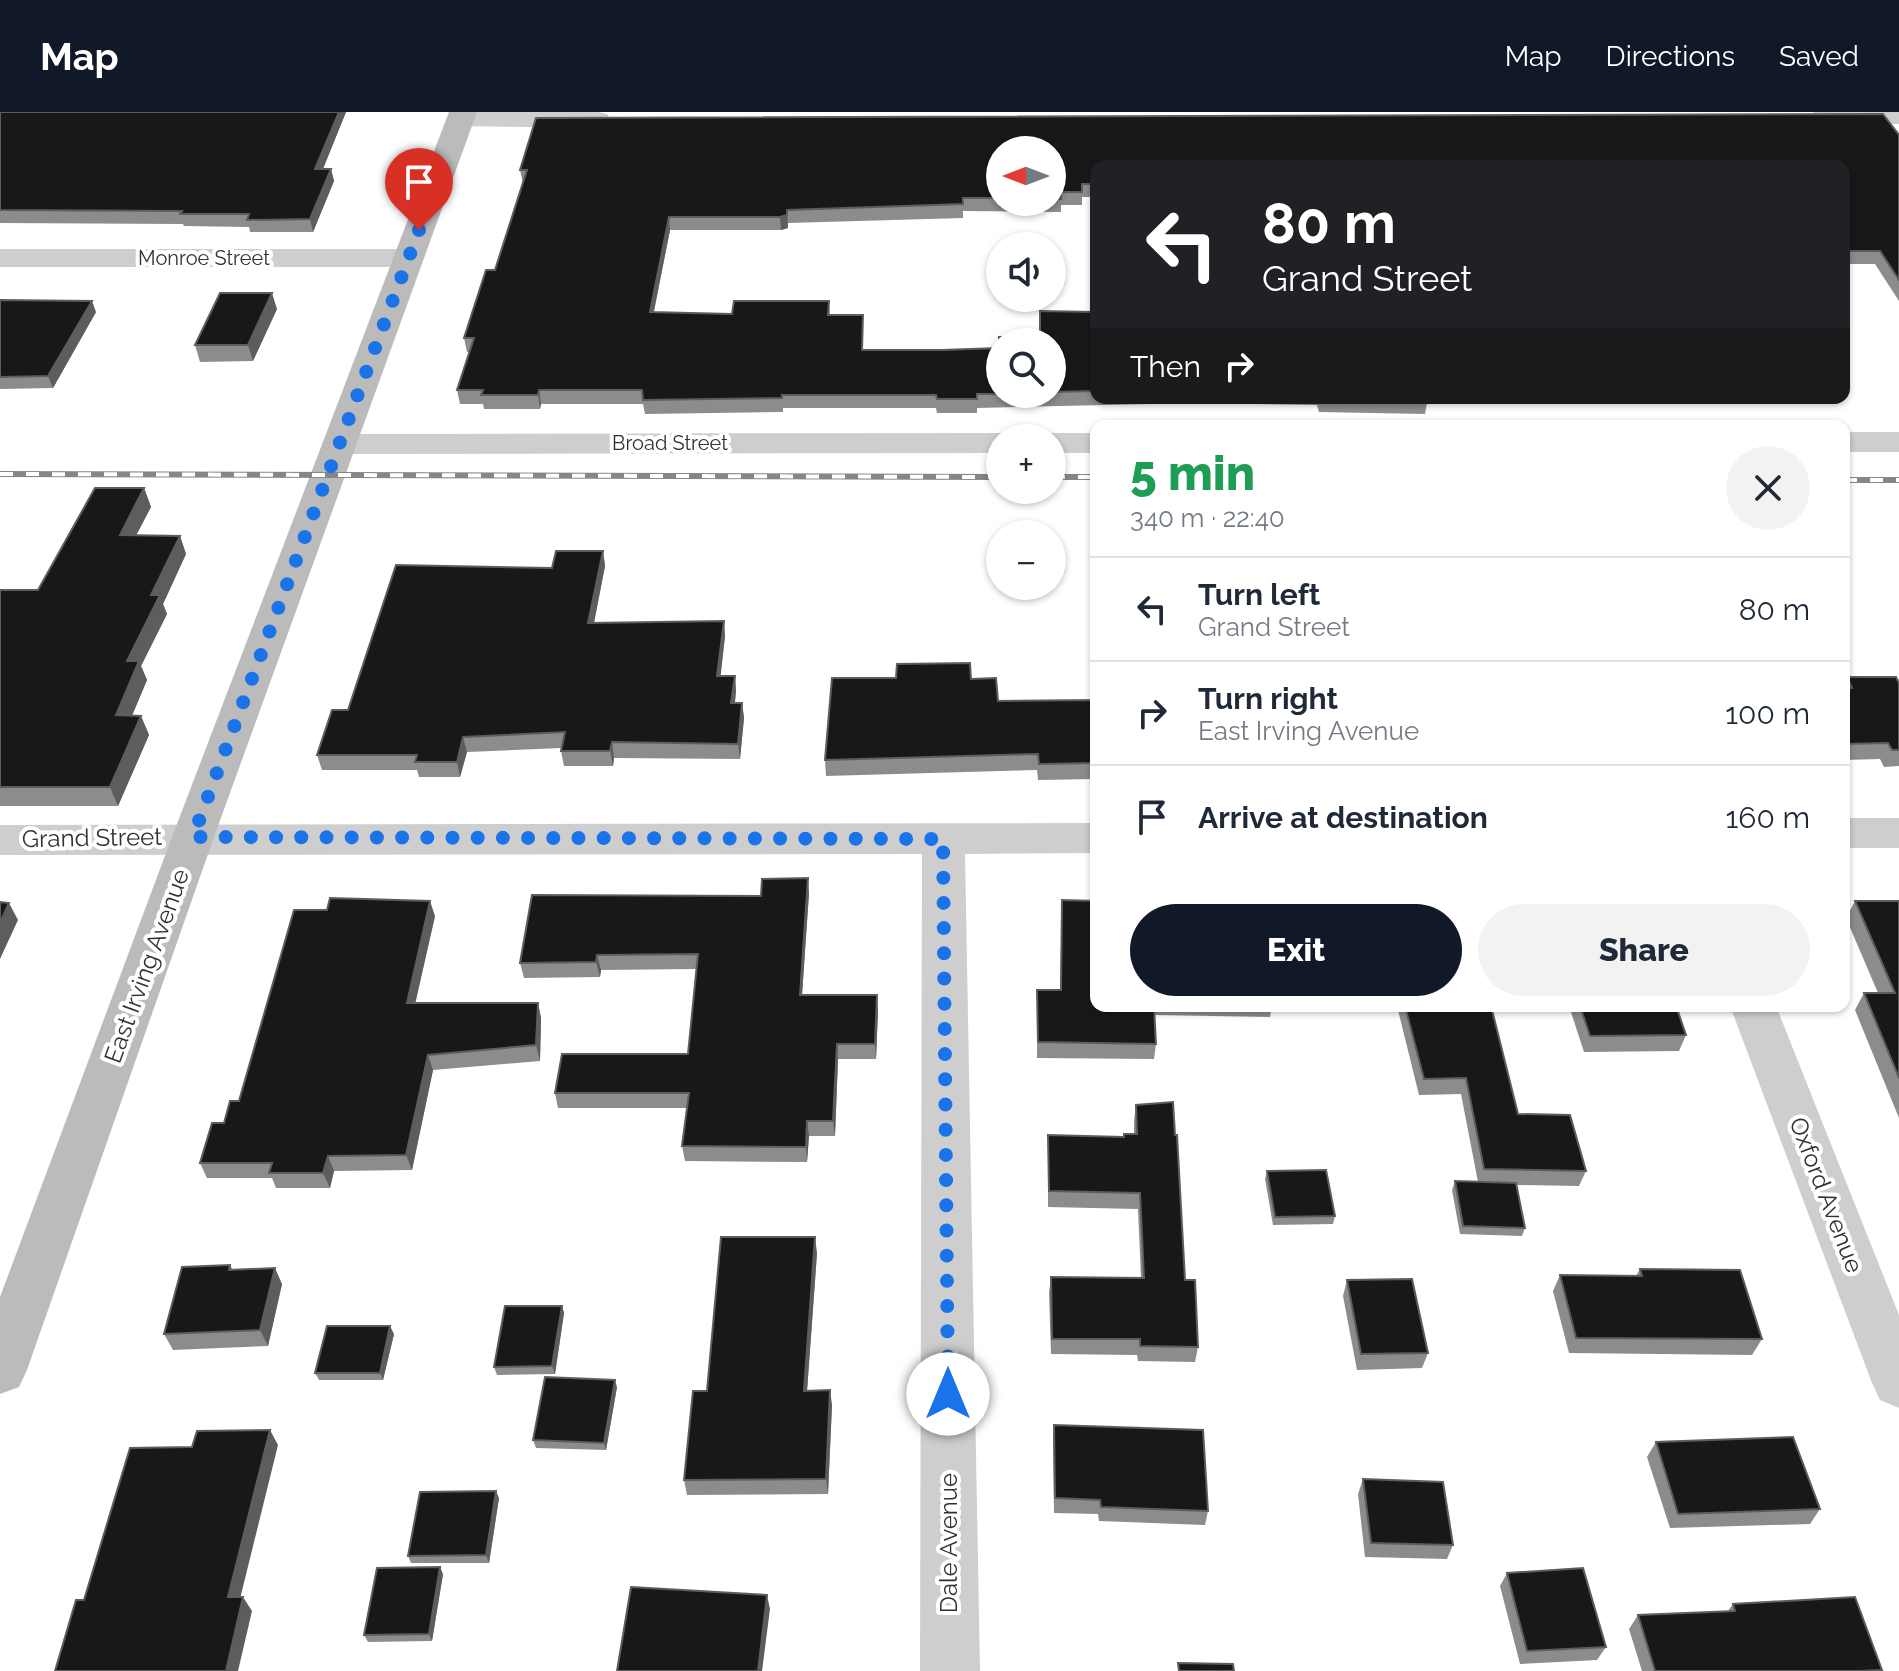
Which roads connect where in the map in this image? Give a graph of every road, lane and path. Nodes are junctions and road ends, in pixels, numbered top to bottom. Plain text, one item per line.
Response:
1 (461, 116) edge
2 (1803, 116) edge
3 (1899, 116) edge
4 (620, 120) edge
5 (0, 258) edge
6 (409, 258) junction
7 (1850, 442) edge
8 (1899, 442) edge
9 (986, 443) edge
10 (1066, 443) edge
11 (1090, 443) edge
12 (339, 444) junction
13 (1850, 833) edge
14 (1899, 833) edge
15 (193, 837) junction
16 (1090, 838) edge
17 (943, 839) junction
18 (0, 840) edge
19 (1755, 1012) edge
20 (0, 1370) edge
21 (1899, 1383) edge
22 (950, 1671) edge

1 - 4 street
1 - 6 street, East Irving Avenue
2 - 3 street
5 - 6 street, Monroe Street
6 - 12 street, East Irving Avenue
7 - 8 street
9 - 12 street, Broad Street
10 - 11 street
12 - 15 street, East Irving Avenue
13 - 14 street
15 - 17 street, Grand Street
15 - 18 street, Grand Street
15 - 20 street, East Irving Avenue
16 - 17 street, Grand Street
17 - 22 street, Dale Avenue
19 - 21 street, Oxford Avenue

